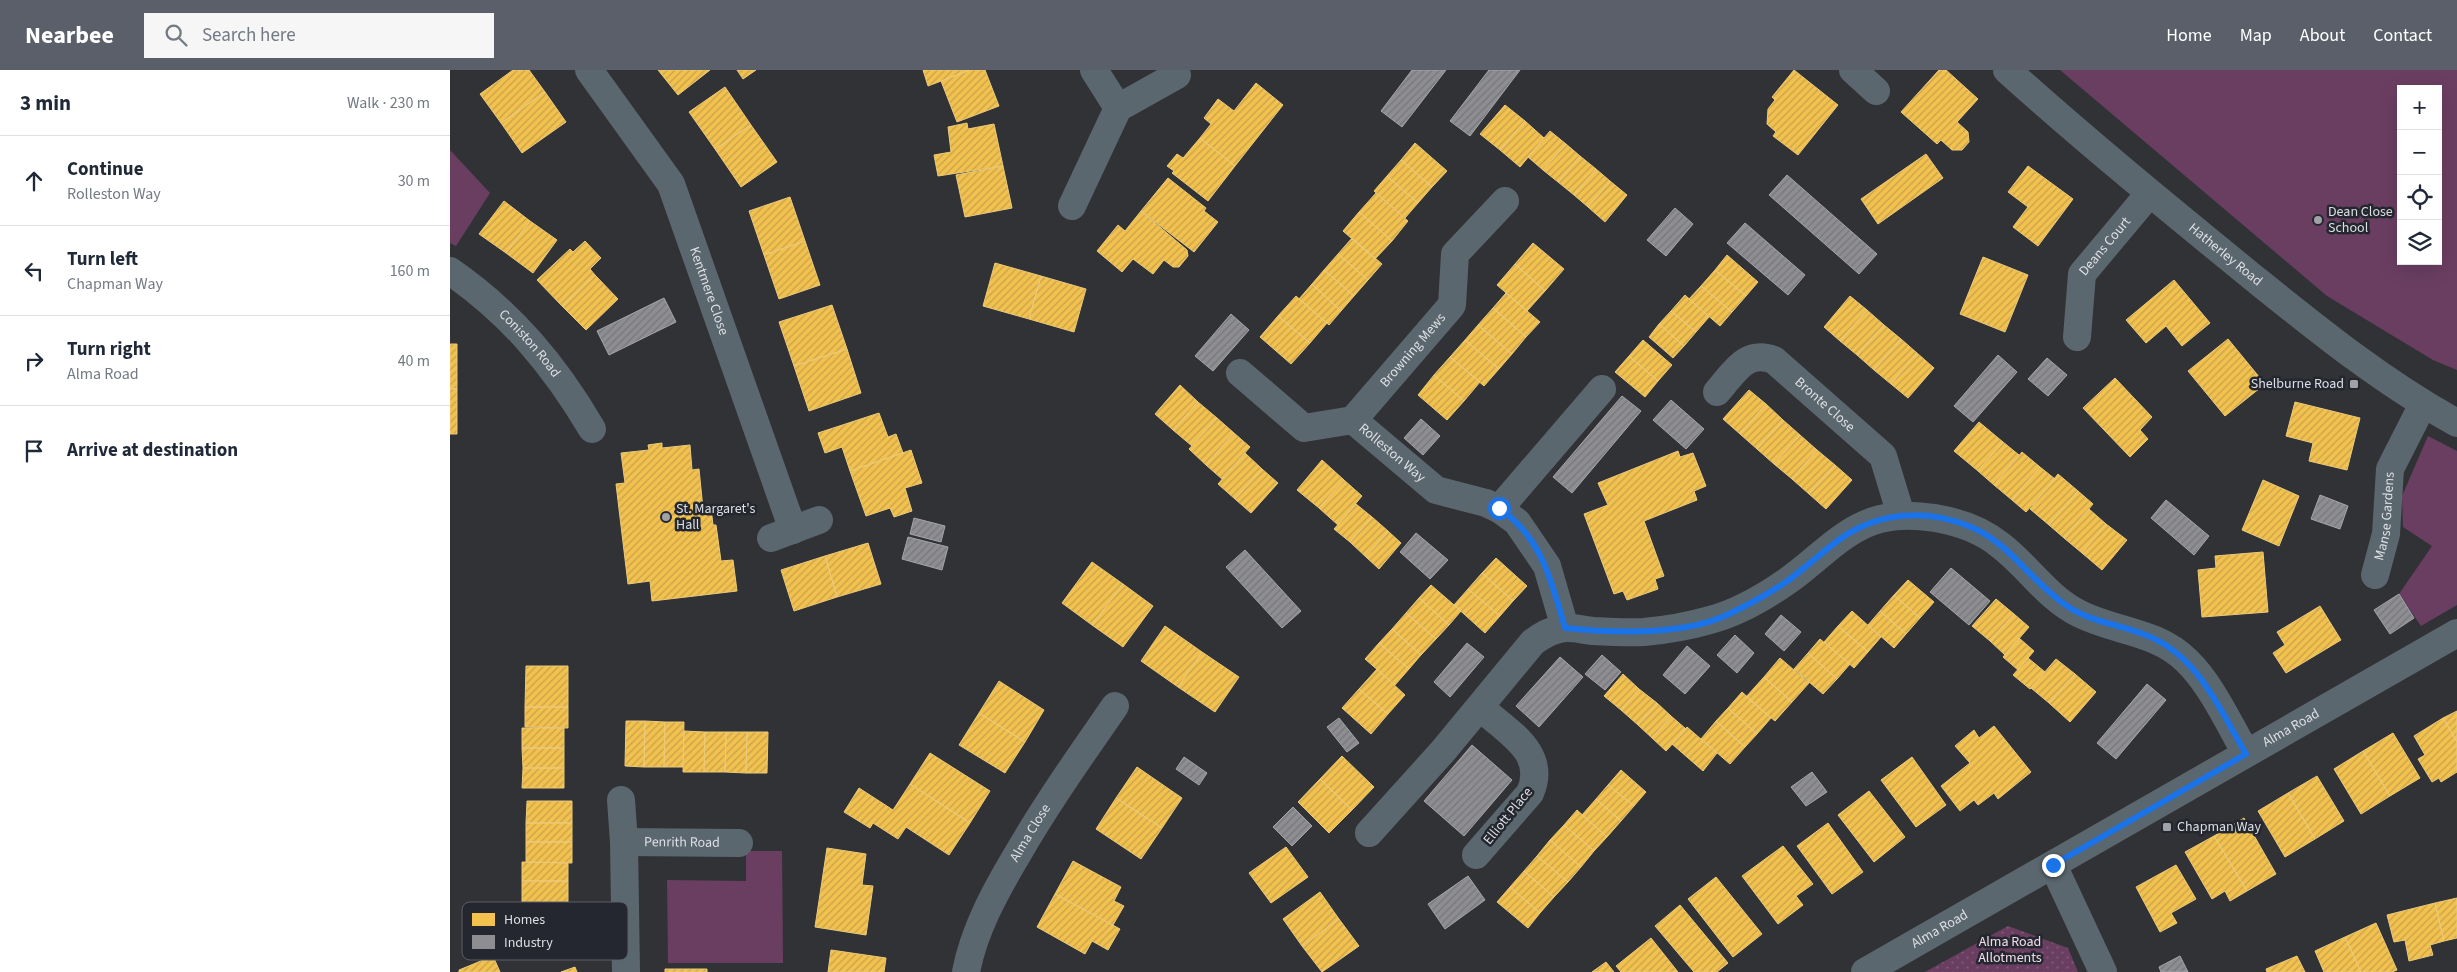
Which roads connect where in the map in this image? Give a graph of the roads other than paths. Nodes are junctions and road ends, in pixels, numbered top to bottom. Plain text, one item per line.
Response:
1 (589, 70) edge
2 (1094, 70) edge
3 (1852, 70) edge
4 (2006, 70) edge
5 (1177, 75) dead end
6 (1876, 91) dead end
7 (1118, 108) junction
8 (2149, 194) junction
9 (1505, 201) dead end
10 (1072, 206) dead end
11 (450, 272) edge
12 (2077, 337) dead end
13 (1240, 373) dead end
14 (1602, 389) dead end
15 (1717, 392) dead end
16 (2422, 404) junction
17 (1353, 420) junction
18 (2457, 423) edge
19 (592, 429) dead end
20 (1499, 508) junction
21 (1902, 515) junction
22 (819, 520) dead end
23 (2374, 575) dead end
24 (1565, 628) junction
25 (2457, 633) edge
26 (1115, 706) dead end
27 (1480, 707) junction
28 (2246, 754) junction
29 (621, 800) dead end
30 (1369, 833) dead end
31 (624, 842) junction
32 (739, 843) dead end
33 (1476, 855) dead end
34 (2053, 865) junction
35 (625, 902) edge
36 (966, 972) edge
37 (1865, 972) edge
38 (2103, 972) edge

1 - 22 street, Kentmere Close
2 - 7 street
3 - 6 street
4 - 8 street, Hatherley Road
5 - 7 street
7 - 10 street
8 - 12 street, Deans Court
8 - 16 street, Hatherley Road
9 - 17 street, Browning Mews
11 - 19 street, Coniston Road
13 - 17 street, Rolleston Way
14 - 20 street
15 - 21 street, Bronte Close
16 - 18 street, Hatherley Road
16 - 23 street, Manse Gardens
17 - 20 street, Rolleston Way
20 - 24 street, Rolleston Way
21 - 24 street
21 - 28 street
24 - 27 street
25 - 28 street, Alma Road
26 - 36 street, Alma Close
27 - 30 street
27 - 33 street, Elliott Place
28 - 34 street, Alma Road
29 - 31 street, Penrith Road
31 - 32 street, Penrith Road
31 - 35 street, Penrith Road
34 - 37 street, Alma Road
34 - 38 street

